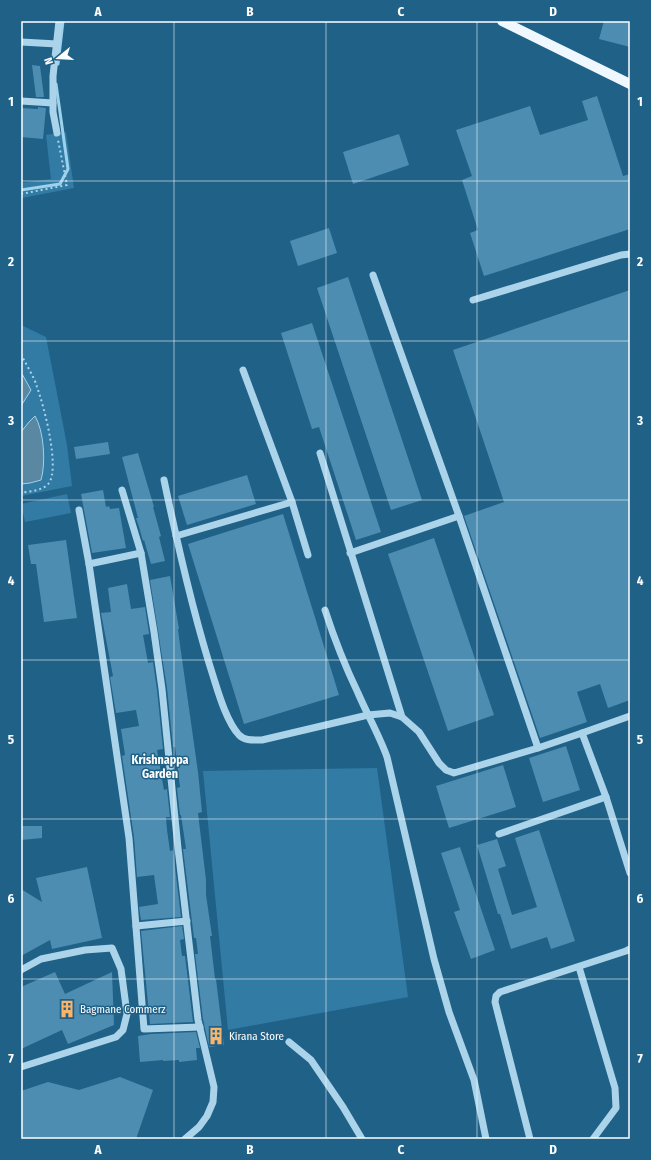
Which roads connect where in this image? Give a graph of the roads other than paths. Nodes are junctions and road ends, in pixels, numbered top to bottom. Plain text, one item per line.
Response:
1 (59, 21) edge
2 (502, 21) edge
3 (21, 42) edge
4 (57, 44) junction
5 (629, 80) edge
6 (21, 101) edge
7 (53, 103) junction
8 (57, 133) road end
9 (630, 254) edge
10 (373, 275) dead end
11 (473, 300) dead end
12 (243, 370) dead end
13 (320, 453) dead end
14 (164, 480) dead end
15 (122, 490) dead end
16 (292, 502) junction
17 (79, 510) dead end
18 (460, 516) junction
19 (176, 536) junction
20 (350, 552) junction
21 (141, 553) junction
22 (308, 555) dead end
23 (89, 564) junction
24 (325, 610) dead end
25 (368, 715) junction
26 (630, 716) edge
27 (402, 717) junction
28 (582, 733) junction
29 (538, 748) junction
30 (606, 797) junction
31 (499, 834) dead end
32 (630, 873) edge
33 (186, 921) junction
34 (136, 926) junction
35 (630, 949) edge
36 (579, 967) junction
37 (21, 970) edge
38 (200, 1027) junction
39 (289, 1042) dead end
40 (21, 1067) edge
41 (185, 1139) edge
42 (362, 1139) edge
43 (486, 1139) edge
44 (530, 1139) edge
45 (593, 1139) edge

1 - 4 street
2 - 5 main road
3 - 4 street
4 - 7 street
6 - 7 street
7 - 8 street
9 - 11 street
10 - 18 street
12 - 16 street
13 - 20 street
14 - 19 street
15 - 21 street
16 - 19 street
16 - 22 street
17 - 23 street
18 - 20 street
18 - 29 street
19 - 25 street
20 - 27 street
21 - 23 street
21 - 33 street
23 - 34 street
24 - 25 street
25 - 27 street
25 - 43 street
26 - 28 street
27 - 29 street
28 - 29 street
28 - 30 street
30 - 31 street
30 - 32 street
33 - 34 street
33 - 38 street
34 - 38 street
35 - 36 street
36 - 44 street
36 - 45 street
37 - 40 street
38 - 41 street
39 - 42 street

